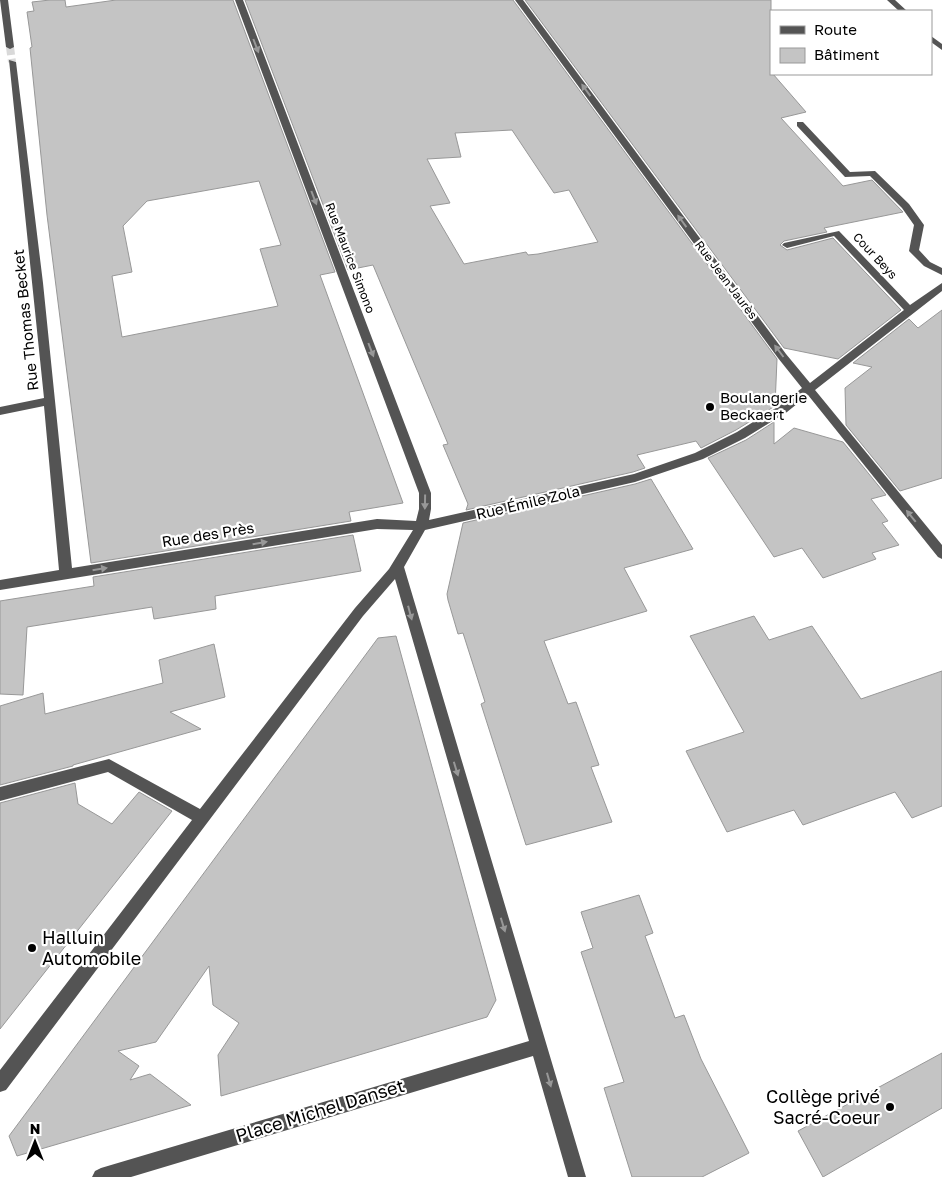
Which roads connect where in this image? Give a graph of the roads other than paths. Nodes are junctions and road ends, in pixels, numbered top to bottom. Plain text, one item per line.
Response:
1 (4, 0) edge
2 (239, 0) edge
3 (519, 0) edge
4 (891, 0) edge
5 (902, 10) edge
6 (932, 39) edge
7 (10, 47) tunnel mouth
8 (942, 48) edge
9 (12, 62) tunnel mouth
10 (800, 124) dead end
11 (787, 244) dead end
12 (942, 272) edge
13 (942, 286) edge
14 (910, 311) junction
15 (810, 389) junction
16 (49, 401) junction
17 (0, 411) edge
18 (421, 526) junction
19 (942, 554) edge
20 (397, 566) junction
21 (66, 575) junction
22 (0, 586) edge
23 (0, 794) edge
24 (202, 818) junction
25 (539, 1046) junction
26 (0, 1084) edge
27 (101, 1177) edge
28 (577, 1177) edge

1 - 7 street
2 -> 18 street, Rue Maurice Simono
15 -> 3 street, Rue Jean Jaurès
4 - 5 street
6 - 8 street
9 - 16 street, Rue Thomas Becket
10 - 12 street
11 - 14 street, Cour Beys
13 - 14 street, Rue Émile Zola
14 - 15 street, Rue Émile Zola
15 - 18 street, Rue Émile Zola
19 -> 15 street, Rue Jean Jaurès
16 - 17 street
16 - 21 street, Rue Thomas Becket
18 - 20 street
21 -> 18 street, Rue des Près
20 - 24 street
20 -> 25 street
21 - 22 street, Rue des Près
23 - 24 street
24 - 26 street
25 - 27 street, Place Michel Danset
25 -> 28 street

